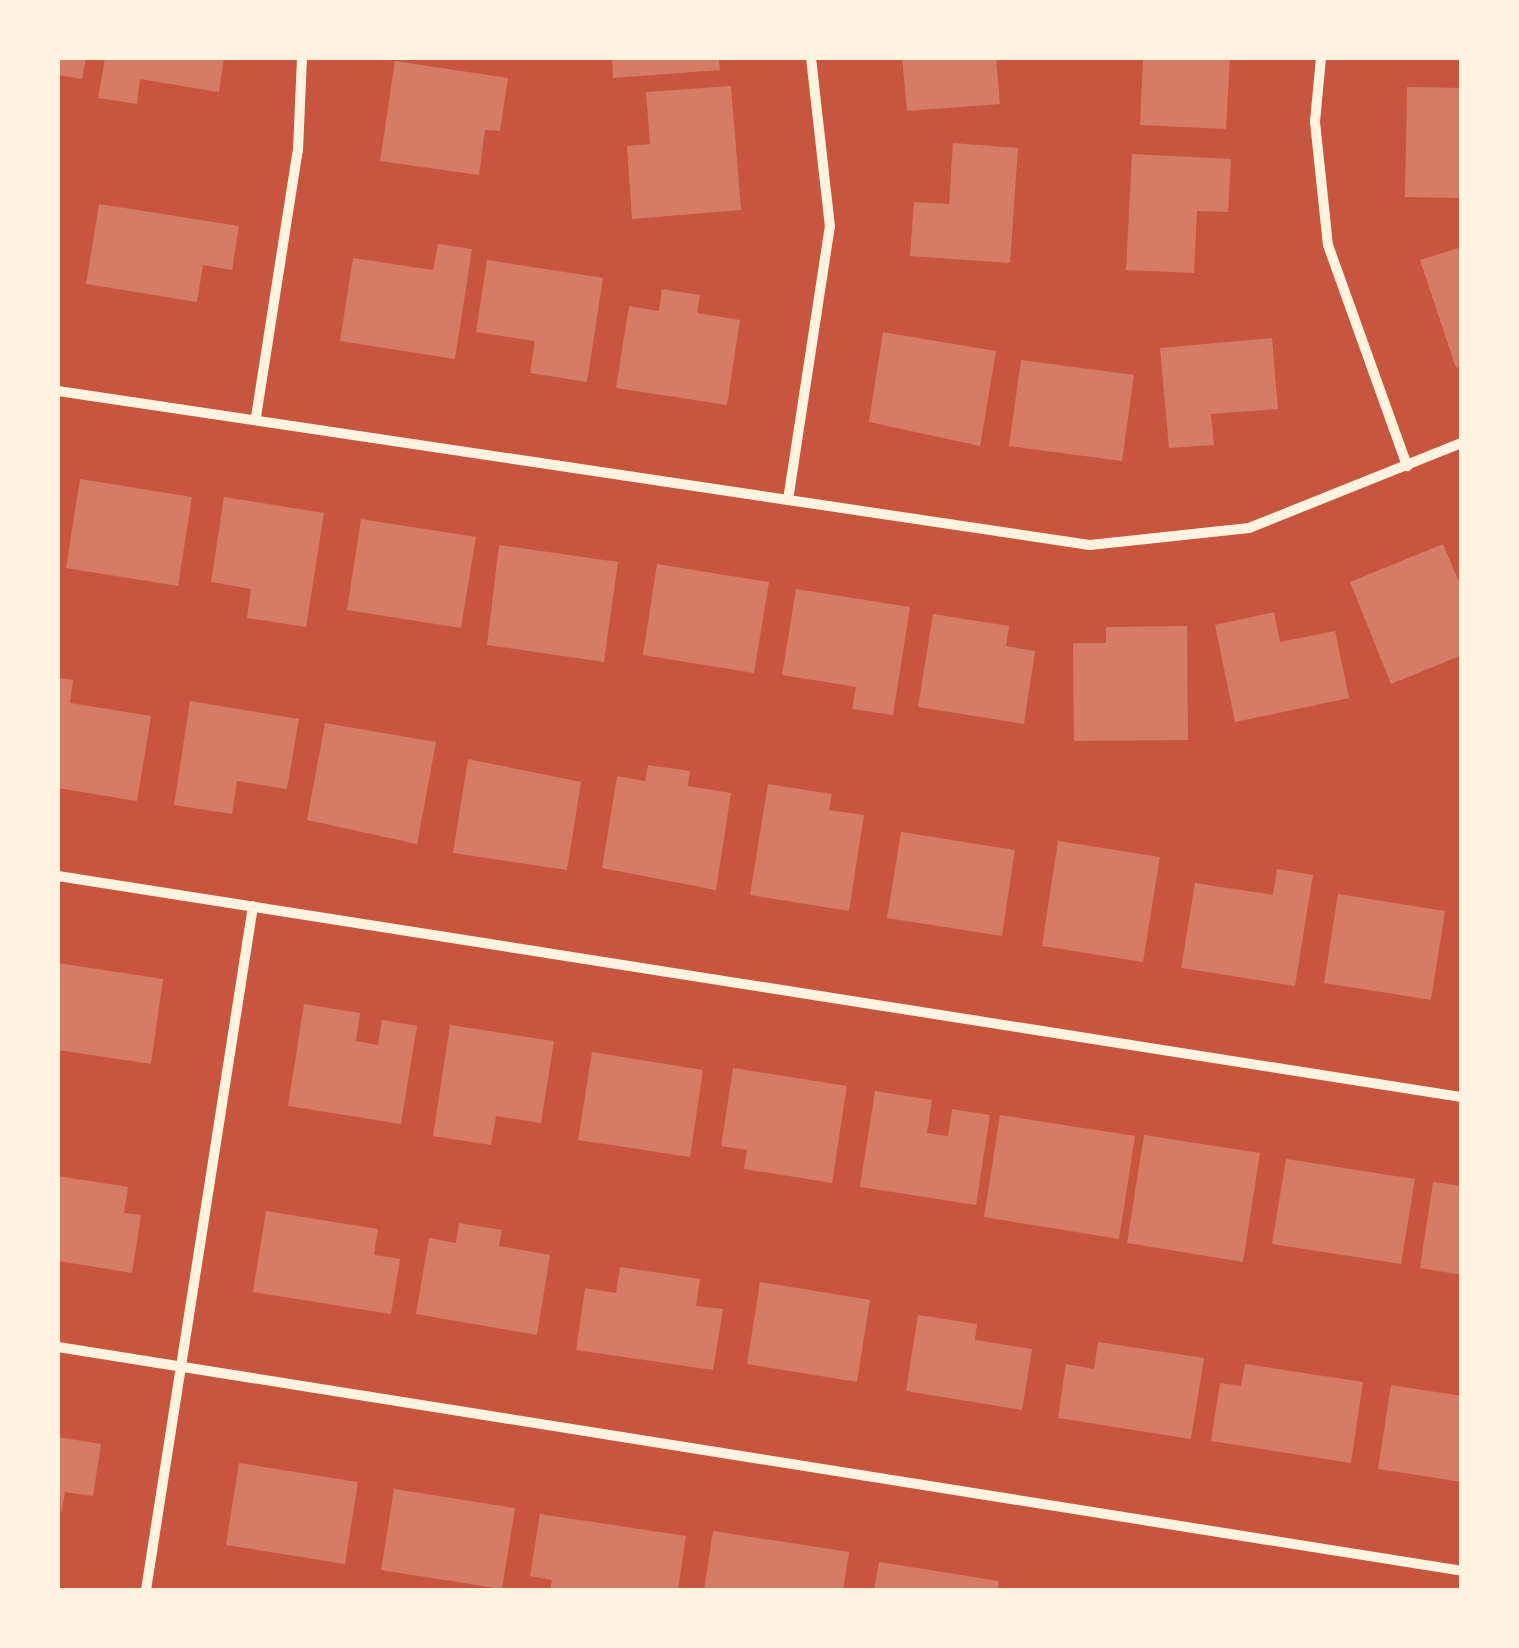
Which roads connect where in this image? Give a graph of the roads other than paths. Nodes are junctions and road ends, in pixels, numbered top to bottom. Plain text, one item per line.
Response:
1 (302, 58) edge
2 (811, 58) edge
3 (1321, 58) edge
4 (58, 390) edge
5 (256, 418) junction
6 (1462, 442) edge
7 (1406, 466) junction
8 (788, 500) junction
9 (58, 876) edge
10 (253, 906) junction
11 (1462, 1097) edge
12 (58, 1347) edge
13 (180, 1367) junction
14 (1462, 1571) edge
15 (146, 1590) edge

1 - 5 street
2 - 8 street
3 - 7 street
4 - 5 street
5 - 8 street
6 - 7 street
7 - 8 street
9 - 10 street
10 - 11 street
10 - 13 street
12 - 13 street
13 - 14 street
13 - 15 street

